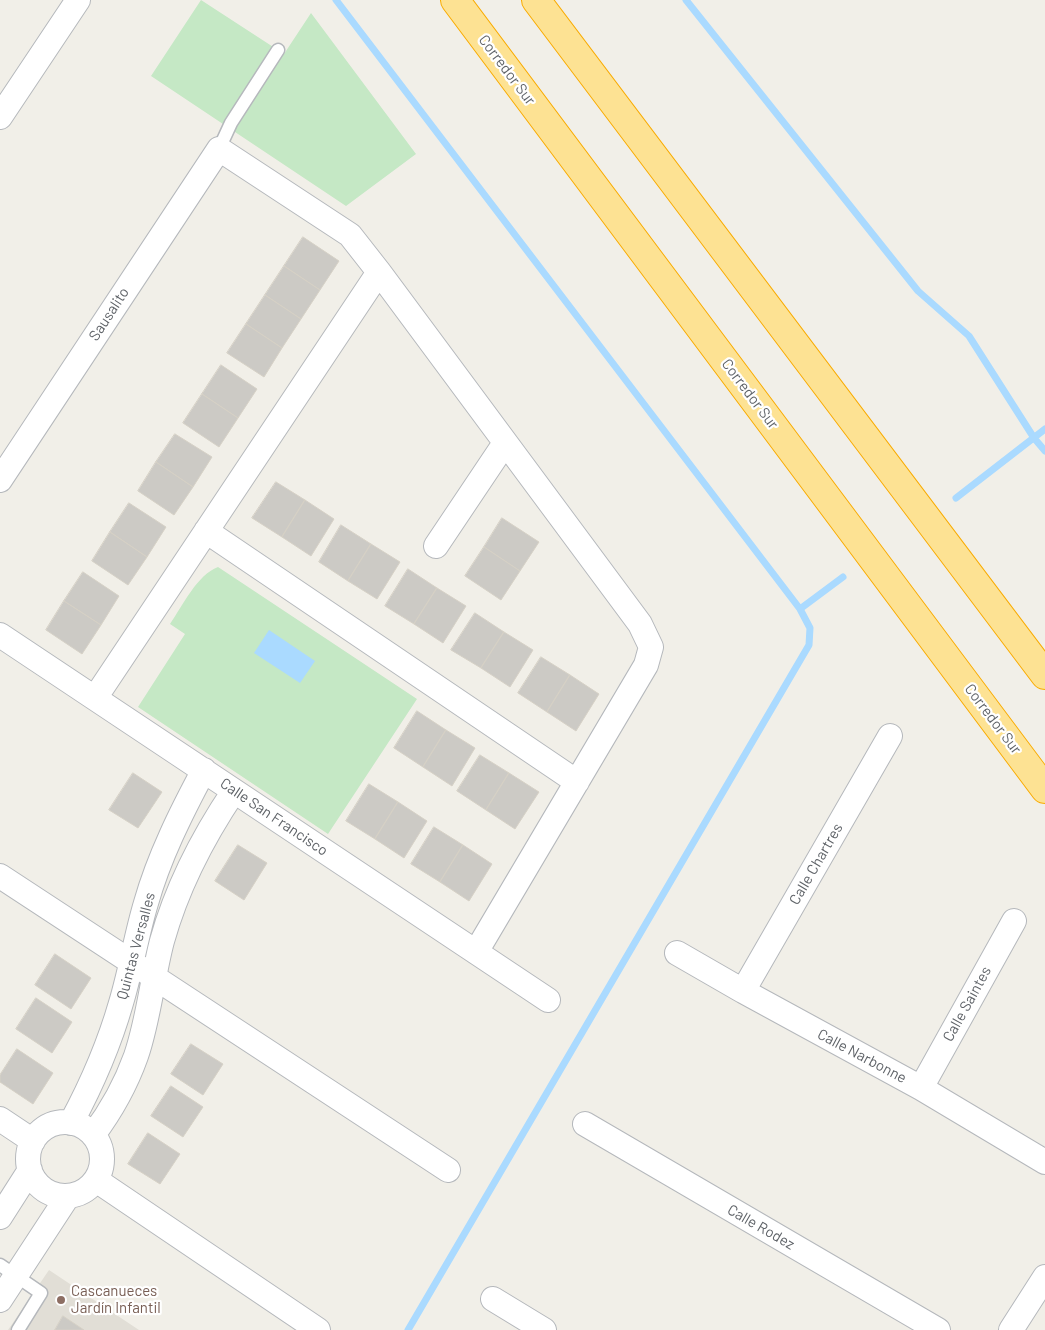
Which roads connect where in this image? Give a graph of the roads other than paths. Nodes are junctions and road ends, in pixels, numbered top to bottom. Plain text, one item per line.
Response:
1 (78, 0) edge
2 (455, 0) edge
3 (536, 0) edge
4 (278, 50) dead end
5 (0, 117) edge
6 (218, 149) junction
7 (379, 272) junction
8 (505, 443) junction
9 (0, 480) edge
10 (206, 531) junction
11 (436, 546) dead end
12 (0, 635) edge
13 (1045, 676) edge
14 (95, 698) junction
15 (890, 736) dead end
16 (204, 770) junction
17 (577, 782) junction
18 (1045, 788) edge
19 (234, 791) junction
20 (0, 876) edge
21 (1014, 921) dead end
22 (476, 952) junction
23 (677, 953) dead end
24 (131, 962) junction
25 (154, 977) junction
26 (743, 991) junction
27 (548, 1000) dead end
28 (921, 1088) junction
29 (0, 1119) edge
30 (71, 1123) junction
31 (585, 1124) dead end
32 (93, 1135) junction
33 (33, 1141) junction
34 (1045, 1162) edge
35 (30, 1170) junction
36 (448, 1170) dead end
37 (96, 1180) junction
38 (61, 1195) junction
39 (0, 1217) edge
40 (8, 1270) edge
41 (1045, 1277) edge
42 (493, 1299) dead end
43 (0, 1300) edge
44 (18, 1330) edge
45 (318, 1330) edge
46 (544, 1330) edge
47 (938, 1330) edge
48 (1011, 1330) edge

1 - 5 street
2 - 18 highway, Corredor Sur
3 - 13 highway
4 - 6 lane
6 - 7 street
6 - 9 street, Sausalito
7 - 8 street
7 - 10 street
8 - 11 street
8 - 17 street
10 - 14 street
10 - 17 street
12 - 14 street, Calle San Francisco
14 - 16 street, Calle San Francisco
15 - 26 street, Calle Chartres
16 - 19 street, Calle San Francisco
16 - 24 street, Quintas Versalles
17 - 22 street
19 - 22 street, Calle San Francisco
19 - 25 street, Quintas Versalles
20 - 24 street
21 - 28 street, Calle Saintes
22 - 27 street, Calle San Francisco
23 - 26 street, Calle Narbonne
24 - 25 street
24 - 30 street, Quintas Versalles
25 - 32 street, Quintas Versalles
25 - 36 street
26 - 28 street, Calle Narbonne
28 - 34 street, Calle Narbonne
29 - 33 street
30 - 32 street
30 - 33 street
31 - 47 street, Calle Rodez
32 - 37 street
33 - 35 street
35 - 38 street
35 - 39 street
37 - 38 street
37 - 45 street
38 - 40 street
40 - 43 street
40 - 44 lane
41 - 48 street
42 - 46 street

